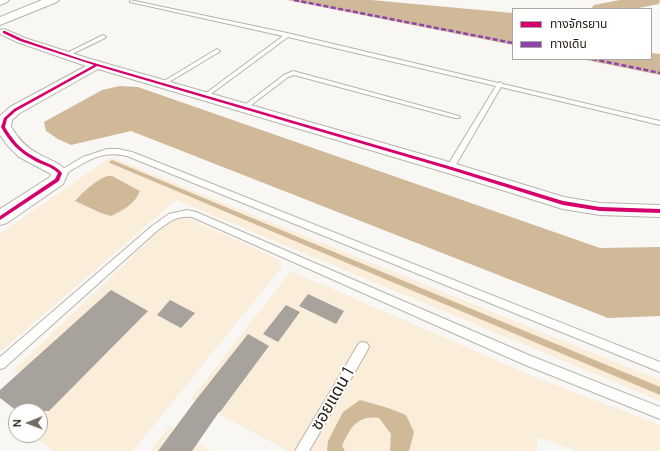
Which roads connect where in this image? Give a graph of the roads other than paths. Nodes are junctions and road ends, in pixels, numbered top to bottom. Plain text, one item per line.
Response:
1 (36, 0) edge
2 (52, 0) edge
3 (0, 1) edge
4 (8, 1) edge
5 (132, 1) edge
6 (0, 8) edge
7 (0, 14) edge
8 (2, 26) edge
9 (287, 35) junction
10 (103, 37) dead end
11 (217, 51) dead end
12 (66, 55) junction
13 (97, 65) junction
14 (162, 84) junction
15 (500, 84) junction
16 (204, 97) junction
17 (244, 108) junction
18 (457, 117) dead end
19 (660, 123) edge
20 (450, 168) junction
21 (60, 173) junction
22 (660, 211) edge
23 (0, 218) edge
24 (363, 347) dead end
25 (0, 364) edge
26 (660, 366) edge
27 (660, 413) edge
28 (302, 451) edge

1 - 7 main road
2 - 8 main road
3 - 4 main road
4 - 6 main road
5 - 9 lane
8 - 12 street
9 - 15 lane
9 - 16 lane
10 - 12 lane
11 - 14 lane
12 - 13 street
13 - 14 street
13 - 21 street
14 - 16 street
15 - 19 lane
15 - 20 lane
16 - 17 street
17 - 18 lane
17 - 20 street
20 - 22 street
21 - 23 street
21 - 26 lane
24 - 28 lane, ซอยแดน 1
25 - 27 lane

